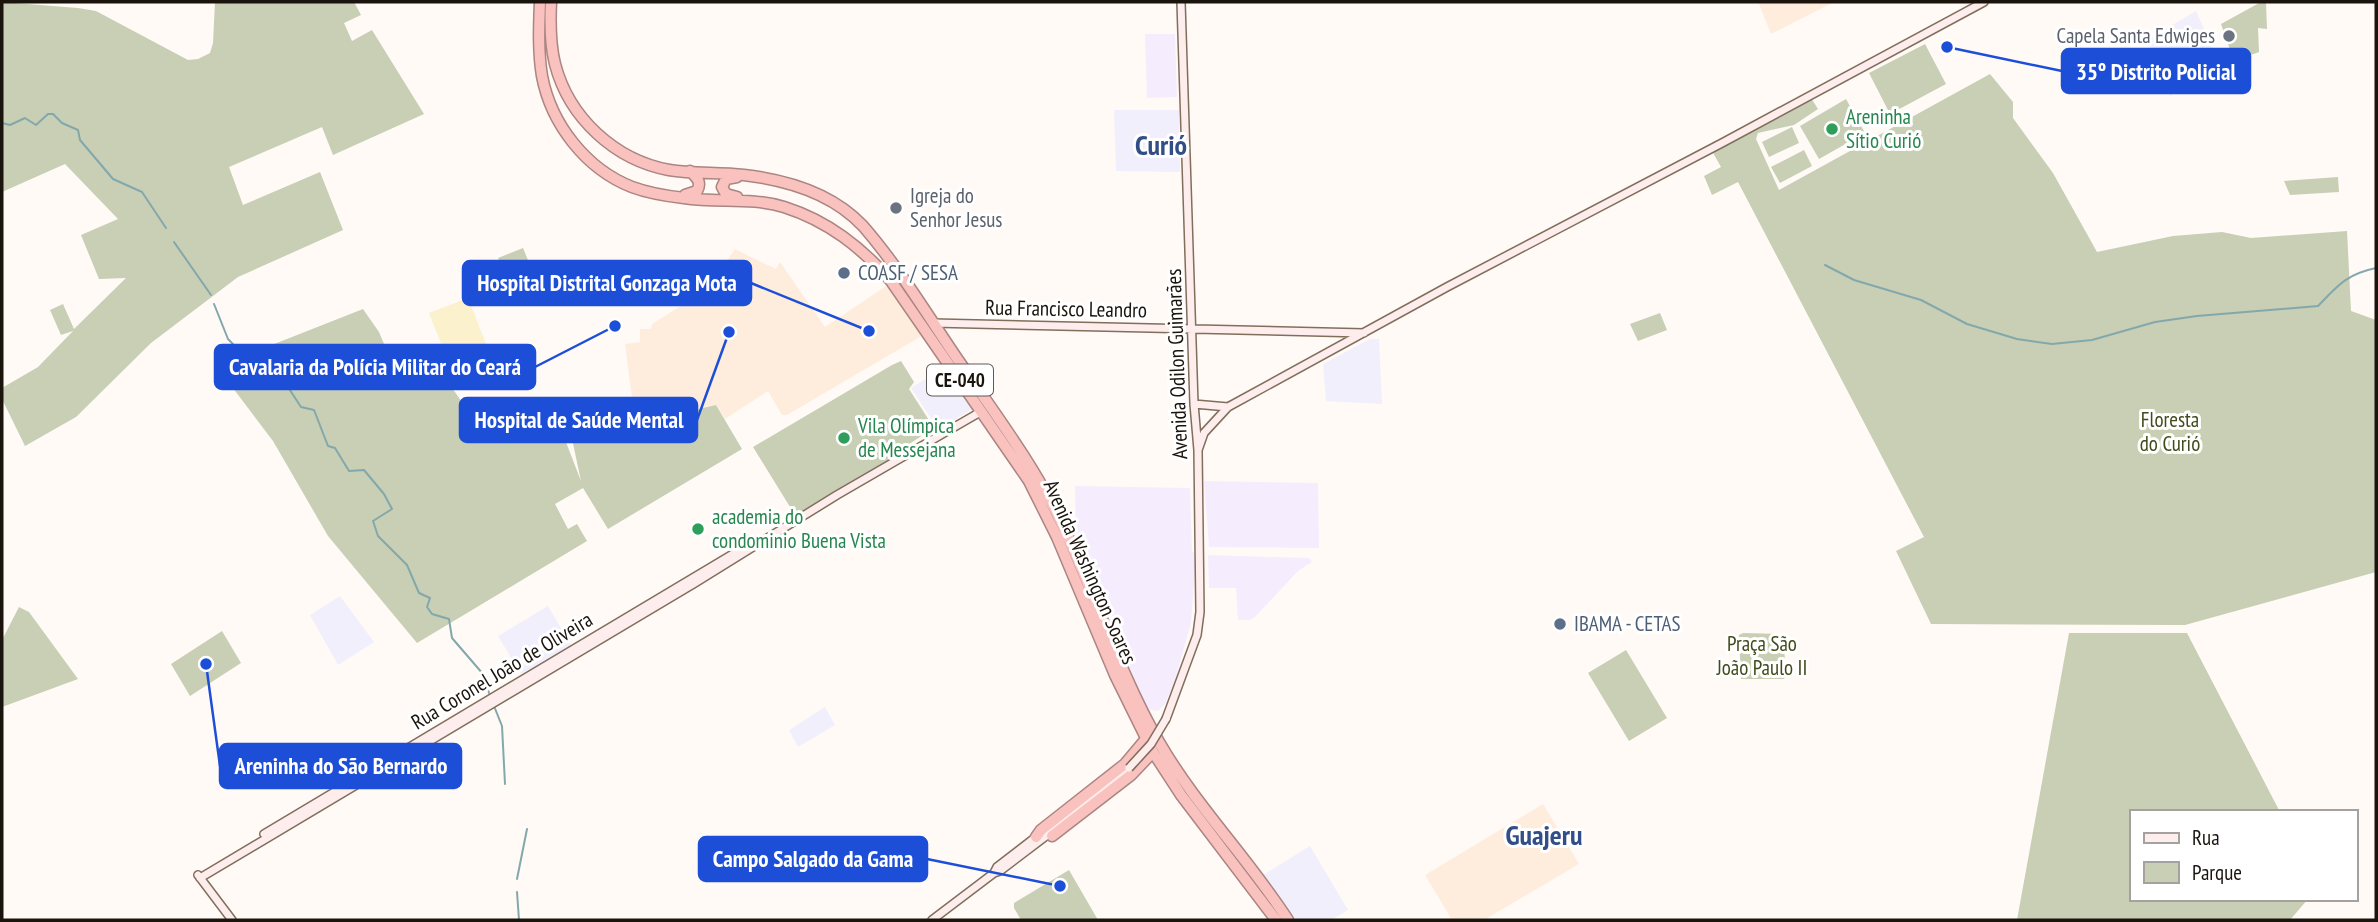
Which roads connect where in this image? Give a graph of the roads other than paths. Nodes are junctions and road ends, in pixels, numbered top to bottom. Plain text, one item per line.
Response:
1 (540, 2) edge
2 (551, 2) edge
3 (1181, 2) edge
4 (1984, 2) edge
5 (690, 172) junction
6 (744, 175) junction
7 (674, 196) junction
8 (760, 203) junction
9 (933, 323) junction
10 (1193, 330) junction
11 (1343, 332) junction
12 (1365, 333) junction
13 (1343, 344) junction
14 (1194, 404) junction
15 (1228, 407) junction
16 (982, 411) junction
17 (1198, 450) junction
18 (1146, 739) junction
19 (1153, 752) junction
20 (1052, 832) junction
21 (1036, 836) junction
22 (994, 873) junction
23 (232, 920) edge
24 (932, 920) edge
25 (1276, 920) edge
26 (1288, 920) edge

1 - 7 highway, Avenida Washington Soares / CE-040
2 - 5 highway, Avenida Washington Soares / CE-040
3 - 10 main road, Avenida Odilon Guimarães
4 - 12 main road
5 - 6 highway, Avenida Washington Soares / CE-040
5 - 7 highway
6 - 8 highway
6 - 9 highway, Avenida Washington Soares / CE-040
7 - 8 highway, Avenida Washington Soares / CE-040
8 - 16 highway, Avenida Washington Soares / CE-040
9 - 10 main road, Rua Francisco Leandro
9 - 26 highway, Avenida Washington Soares / CE-040
10 - 11 main road, Rua Francisco Leandro
10 - 14 main road, Avenida Odilon Guimarães
11 - 12 main road, Rua Francisco Leandro
11 - 13 main road
12 - 13 main road
13 - 15 main road
14 - 15 main road
14 - 17 main road, Avenida Odilon Guimarães
15 - 17 main road
16 - 18 highway, Avenida Washington Soares / CE-040
16 - 23 main road, Rua Coronel João de Oliveira
17 - 20 main road, Avenida Odilon Guimarães, bridge
18 - 19 highway, Avenida Washington Soares / CE-040
18 - 21 highway
19 - 20 highway
19 - 25 highway, Avenida Washington Soares / CE-040
20 - 21 main road
20 - 22 main road
21 - 22 main road
22 - 24 main road

